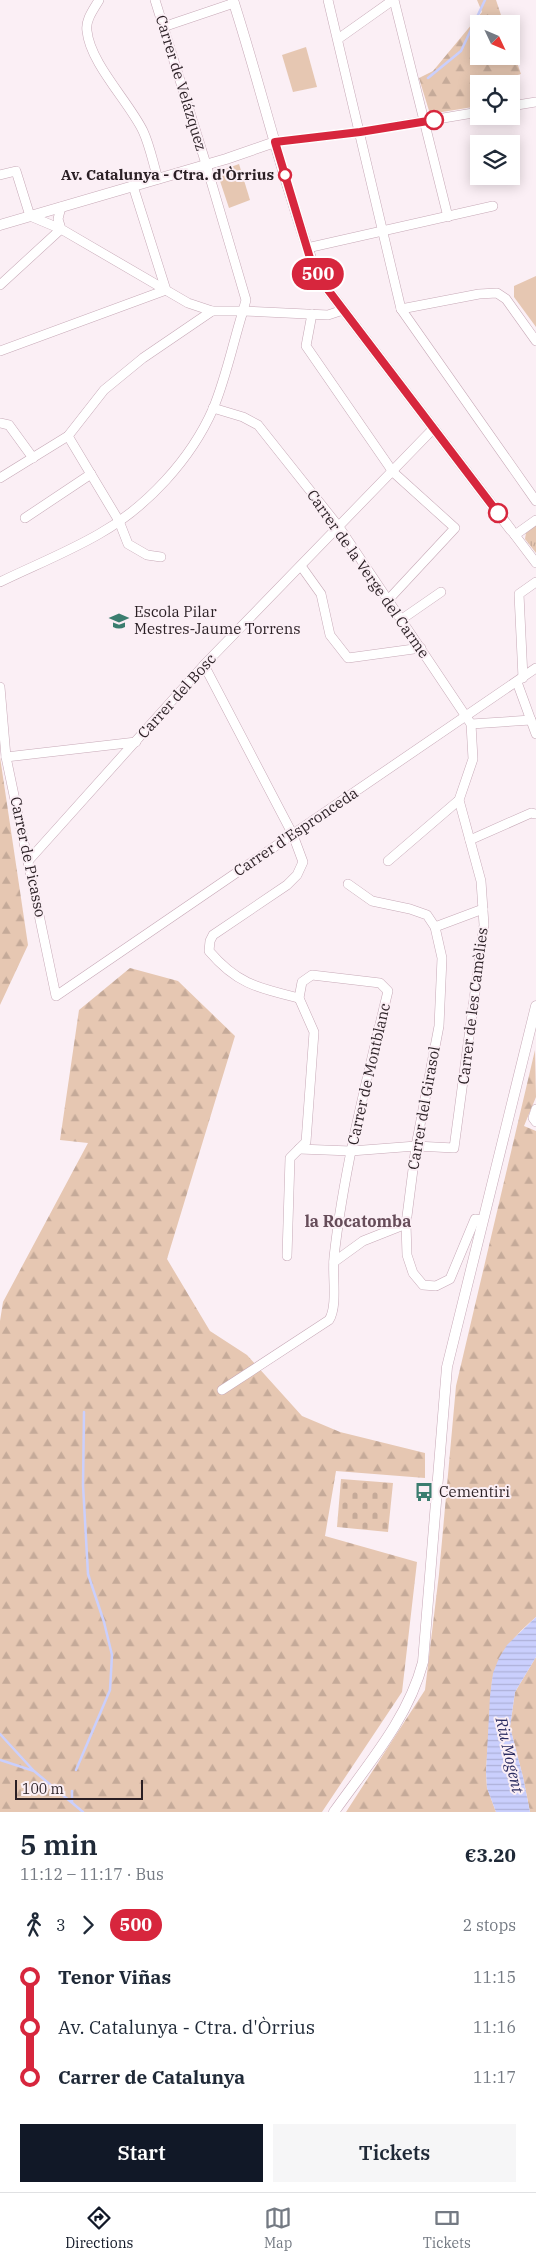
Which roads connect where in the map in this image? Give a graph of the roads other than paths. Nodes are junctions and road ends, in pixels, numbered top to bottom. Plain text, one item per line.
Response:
1 (99, 0) edge
2 (155, 0) edge
3 (328, 0) edge
4 (393, 0) edge
5 (234, 1) edge
6 (163, 27) junction
7 (338, 39) junction
8 (536, 102) edge
9 (520, 105) edge
10 (470, 113) edge
11 (424, 121) junction
12 (360, 132) junction
13 (275, 142) junction
14 (206, 164) junction
15 (0, 175) edge
16 (158, 179) junction
17 (133, 186) junction
18 (492, 206) dead end
19 (61, 207) junction
20 (30, 216) junction
21 (448, 217) junction
22 (0, 225) edge
23 (61, 229) junction
24 (383, 230) junction
25 (307, 248) junction
26 (0, 285) edge
27 (166, 290) junction
28 (402, 309) junction
29 (243, 310) junction
30 (343, 310) junction
31 (212, 311) junction
32 (312, 314) junction
33 (536, 341) edge
34 (0, 351) edge
35 (213, 408) junction
36 (0, 423) edge
37 (434, 428) junction
38 (68, 436) junction
39 (33, 458) junction
40 (392, 472) junction
41 (91, 474) junction
42 (0, 478) edge
43 (536, 501) edge
44 (25, 518) dead end
45 (536, 520) edge
46 (119, 521) junction
47 (339, 527) junction
48 (513, 532) junction
49 (161, 558) dead end
50 (536, 563) edge
51 (301, 566) junction
52 (0, 582) edge
53 (536, 582) edge
54 (441, 592) dead end
55 (389, 599) junction
56 (402, 619) junction
57 (421, 648) junction
58 (204, 665) junction
59 (536, 668) edge
60 (520, 680) junction
61 (0, 687) edge
62 (469, 720) junction
63 (531, 720) junction
64 (536, 734) edge
65 (136, 742) junction
66 (6, 757) junction
67 (459, 800) junction
68 (536, 814) edge
69 (293, 835) junction
70 (470, 840) junction
71 (29, 860) junction
72 (388, 861) dead end
73 (348, 884) dead end
74 (483, 908) junction
75 (435, 927) junction
76 (56, 996) joint
77 (299, 998) junction
78 (536, 1009) edge
79 (536, 1109) edge
80 (536, 1122) edge
81 (416, 1146) junction
82 (299, 1149) junction
83 (351, 1151) junction
84 (482, 1220) junction
85 (406, 1224) junction
86 (287, 1256) dead end
87 (334, 1262) junction
88 (222, 1390) dead end
89 (334, 1812) edge

1 - 16 street
2 - 6 street, Carrer de Velázquez
3 - 7 street
4 - 7 street
4 - 11 street
5 - 6 street
5 - 13 street
6 - 14 street, Carrer de Velázquez
7 - 12 street
8 - 9 street
10 - 11 street
11 - 12 street
11 - 21 street
12 - 13 street
12 - 24 street
13 - 14 street
13 - 25 street
14 - 16 street
14 - 29 street, Carrer de Velázquez
15 - 20 street
16 - 17 street
17 - 19 street
17 - 27 street
18 - 21 street
19 - 20 street
19 - 23 street
20 - 22 street
20 - 23 street
21 - 24 street
23 - 26 street
23 - 27 street
24 - 25 street
24 - 28 street
25 - 30 street
27 - 31 street
27 - 34 street
28 - 33 street
28 - 43 street
29 - 31 street
29 - 32 street
29 - 35 street, Carrer de Velázquez
30 - 32 street
30 - 37 street
31 - 38 street
32 - 40 street
35 - 46 street, Carrer de Velázquez
35 - 47 street, Carrer de la Verge del Carme
36 - 39 street
37 - 40 street, Carrer del Bosc
37 - 48 street
38 - 39 street
38 - 41 street
39 - 42 street
40 - 47 street, Carrer del Bosc
40 - 55 street
41 - 44 street
41 - 46 street
45 - 48 street
46 - 49 street
46 - 52 street, Carrer de Velázquez
47 - 51 street, Carrer del Bosc
47 - 55 street, Carrer de la Verge del Carme
48 - 50 street
51 - 57 street
51 - 58 street, Carrer del Bosc
53 - 60 street
54 - 56 street
55 - 56 street, Carrer de la Verge del Carme
56 - 57 street, Carrer de la Verge del Carme
57 - 62 street, Carrer de la Verge del Carme
58 - 65 street, Carrer del Bosc
58 - 69 street
59 - 60 street, Carrer d'Espronceda
60 - 62 street, Carrer d'Espronceda
60 - 63 street
61 - 66 street, Carrer de Picasso
62 - 63 street
62 - 67 street
62 - 69 street, Carrer d'Espronceda
63 - 64 street
65 - 66 street
65 - 71 street, Carrer del Bosc
66 - 71 street, Carrer de Picasso
67 - 70 street, Carrer de les Camèlies
67 - 72 street
68 - 70 street
69 - 76 street, Carrer d'Espronceda
69 - 77 street
70 - 74 street, Carrer de les Camèlies
71 - 76 street, Carrer de Picasso
73 - 75 street
74 - 75 street
74 - 81 street, Carrer de les Camèlies
75 - 81 street, Carrer del Girasol
77 - 82 street
77 - 83 street, Carrer de Montblanc
78 - 84 street
79 - 80 street
81 - 83 street, Carrer de les Camèlies
81 - 85 street, Carrer del Girasol
82 - 83 street, Carrer de les Camèlies
82 - 86 street
83 - 87 street, Carrer de Montblanc
84 - 85 street, Carrer del Girasol
84 - 89 street
85 - 87 street
87 - 88 street, Carrer de Montblanc

